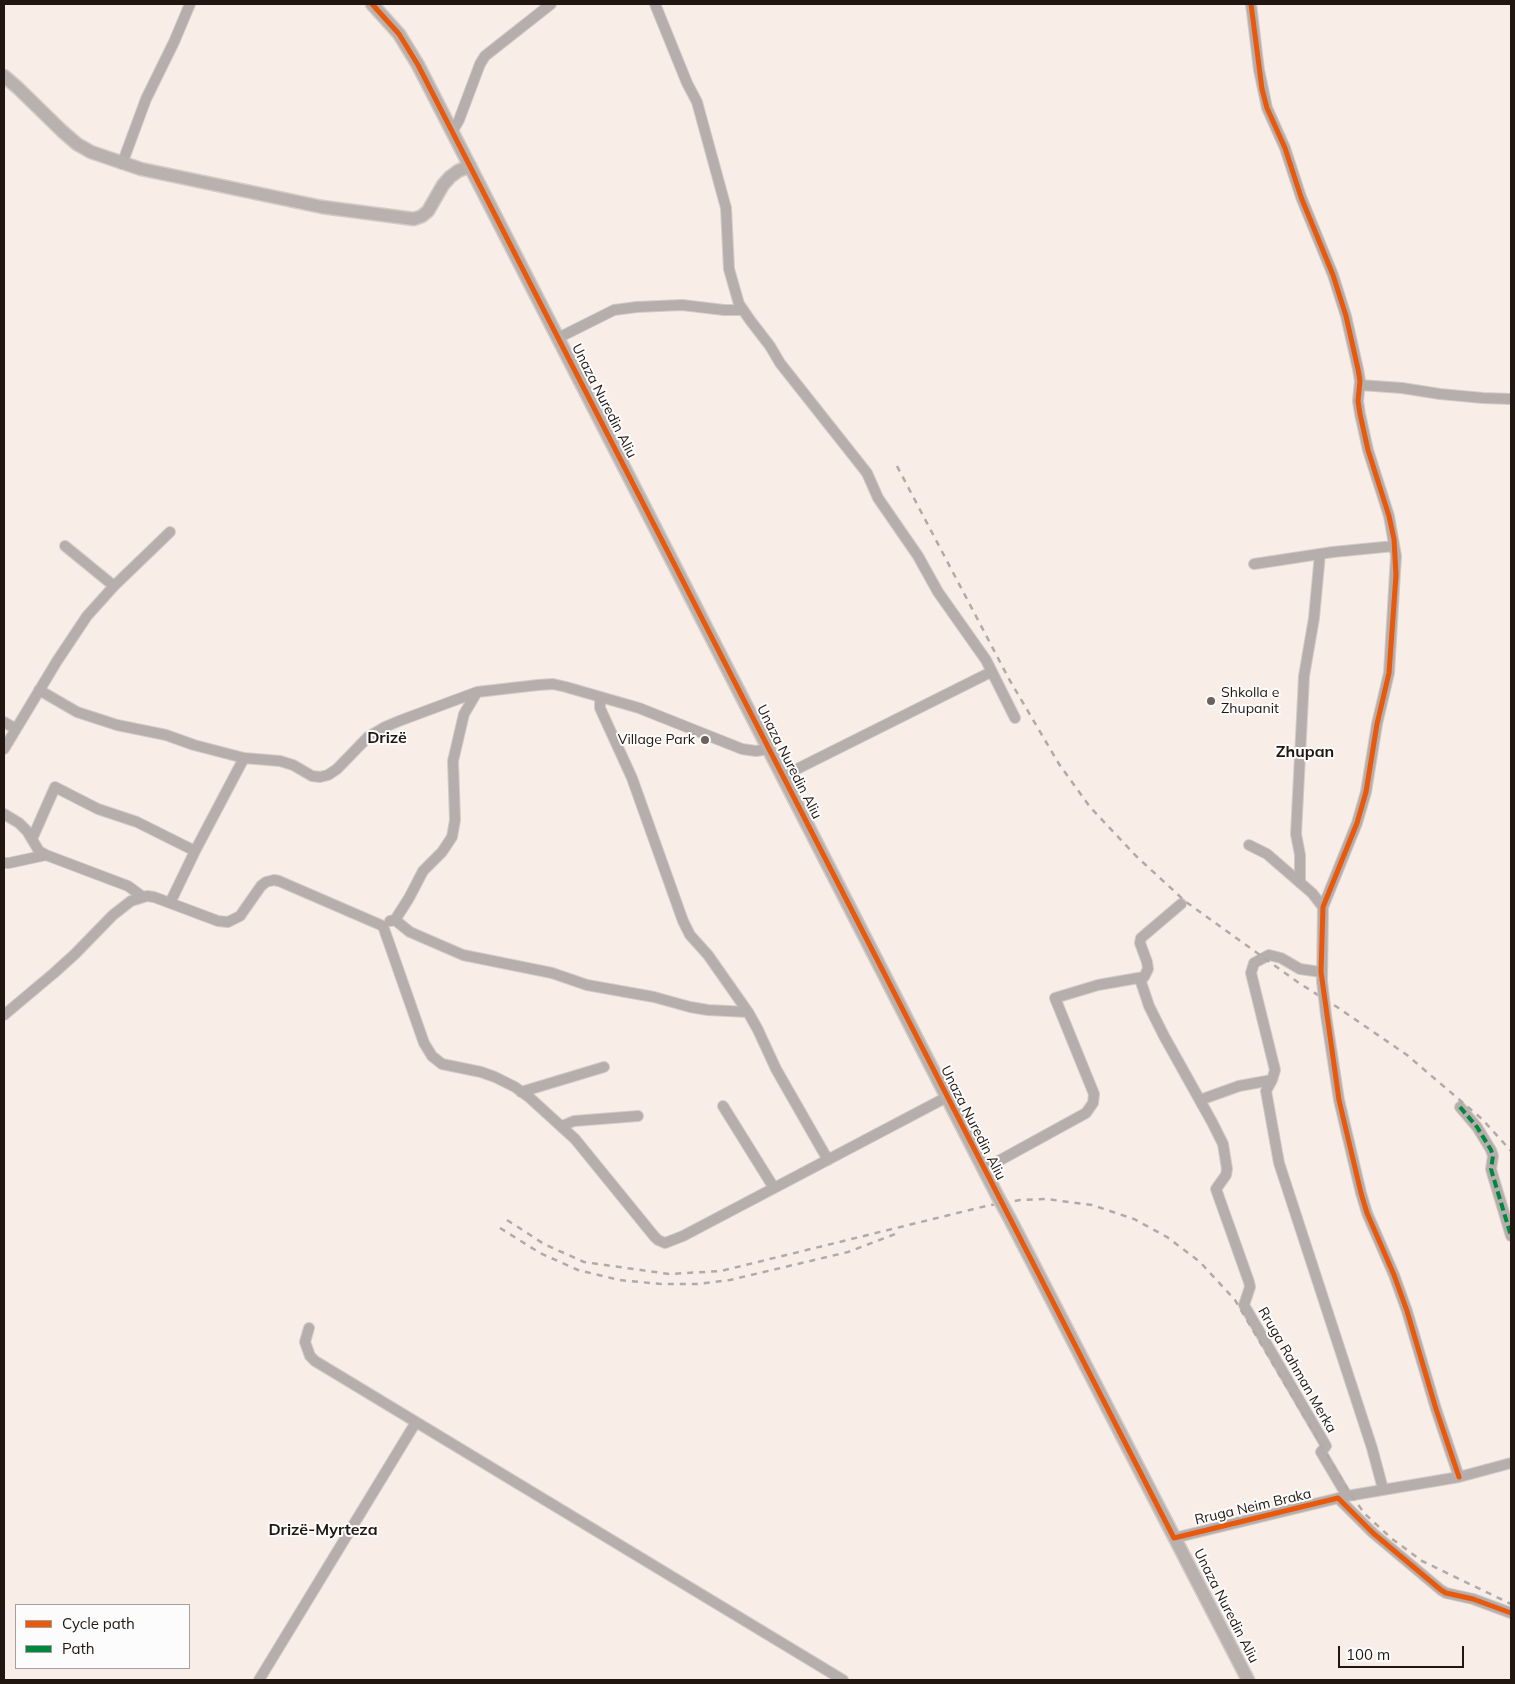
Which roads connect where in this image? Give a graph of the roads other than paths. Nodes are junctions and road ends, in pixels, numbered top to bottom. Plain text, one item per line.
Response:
1 (190, 4) edge
2 (372, 4) edge
3 (551, 4) edge
4 (655, 4) edge
5 (1251, 4) edge
6 (4, 76) edge
7 (452, 132) junction
8 (122, 164) junction
9 (470, 166) junction
10 (743, 310) junction
11 (558, 338) junction
12 (1360, 385) junction
13 (1511, 399) edge
14 (170, 532) dead end
15 (65, 546) dead end
16 (1394, 546) junction
17 (1320, 554) junction
18 (1254, 564) dead end
19 (114, 586) junction
20 (991, 672) junction
21 (40, 690) junction
22 (477, 692) junction
23 (600, 696) junction
24 (1015, 718) dead end
25 (4, 722) edge
26 (16, 729) junction
27 (4, 749) edge
28 (770, 749) junction
29 (244, 758) junction
30 (783, 776) junction
31 (4, 814) edge
32 (32, 839) junction
33 (1249, 845) dead end
34 (195, 851) junction
35 (46, 856) junction
36 (4, 863) edge
37 (1300, 883) junction
38 (143, 897) junction
39 (170, 903) junction
40 (1181, 904) dead end
41 (1323, 907) junction
42 (395, 920) junction
43 (382, 926) junction
44 (1321, 976) junction
45 (1140, 979) junction
46 (748, 1012) junction
47 (4, 1015) edge
48 (604, 1067) dead end
49 (1267, 1084) junction
50 (521, 1092) junction
51 (947, 1097) junction
52 (1200, 1100) junction
53 (723, 1106) dead end
54 (1460, 1107) dead end
55 (638, 1116) dead end
56 (562, 1126) junction
57 (828, 1160) junction
58 (984, 1169) junction
59 (774, 1188) junction
60 (1511, 1236) edge
61 (309, 1328) dead end
62 (416, 1422) junction
63 (1511, 1463) edge
64 (1459, 1477) junction
65 (1383, 1489) junction
66 (1342, 1497) junction
67 (1174, 1538) junction
68 (1511, 1614) edge
69 (259, 1680) edge
70 (843, 1680) edge
71 (1248, 1680) edge

1 - 8 street
2 - 7 main road, Unaza Nuredin Aliu
3 - 7 street
4 - 10 street
5 - 12 street
6 - 8 main road
7 - 9 main road, Unaza Nuredin Aliu
8 - 9 main road
9 - 11 main road, Unaza Nuredin Aliu
10 - 11 street
10 - 20 street
11 - 28 main road, Unaza Nuredin Aliu
12 - 13 street
12 - 16 street
14 - 19 street
15 - 19 street
16 - 17 street
16 - 41 street
17 - 18 street
17 - 37 street
19 - 21 street
20 - 24 street
20 - 30 street
21 - 26 street
21 - 29 street
22 - 23 street
22 - 29 street
22 - 42 street
23 - 28 street
23 - 46 street
25 - 26 street
26 - 27 street
28 - 30 main road, Unaza Nuredin Aliu
29 - 34 street
30 - 51 main road, Unaza Nuredin Aliu
31 - 32 street
32 - 34 street
32 - 35 street
33 - 37 street
34 - 39 street
35 - 36 street
35 - 38 street
37 - 41 street
38 - 39 street
38 - 47 street
39 - 43 street
40 - 45 street
41 - 44 street
42 - 43 street
42 - 46 street
43 - 50 street
44 - 49 street
44 - 64 street, bridge
45 - 52 street, Rruga Rahman Merka
45 - 58 street
46 - 57 street
48 - 50 street
49 - 52 street
49 - 65 street
50 - 56 street
51 - 57 street
51 - 58 main road, Unaza Nuredin Aliu
52 - 66 street, Rruga Rahman Merka
53 - 59 street
54 - 60 street
55 - 56 street
56 - 59 street
57 - 59 street
58 - 67 main road, Unaza Nuredin Aliu, bridge
61 - 62 street
62 - 69 street
62 - 70 street
63 - 64 street, Rruga Neim Braka
64 - 65 street, Rruga Neim Braka
65 - 66 street, Rruga Neim Braka
66 - 67 street, Rruga Neim Braka
66 - 68 street
67 - 71 main road, Unaza Nuredin Aliu

